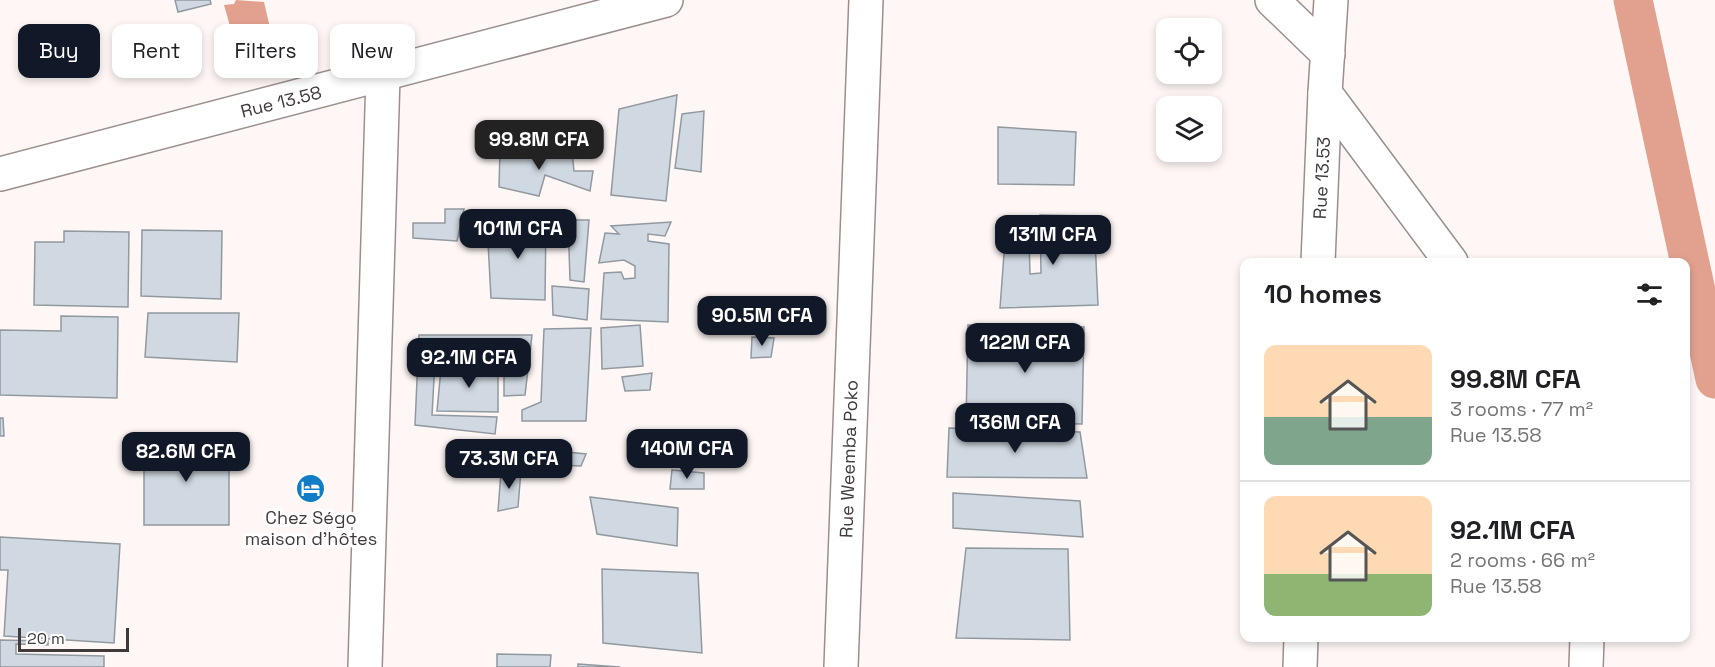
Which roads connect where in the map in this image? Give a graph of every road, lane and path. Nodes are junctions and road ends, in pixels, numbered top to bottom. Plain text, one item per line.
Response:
1 (666, 0) edge
2 (866, 0) edge
3 (1272, 0) edge
4 (1331, 0) edge
5 (1328, 54) junction
6 (415, 67) edge
7 (375, 78) edge
8 (383, 78) edge
9 (1325, 93) junction
10 (0, 174) edge
11 (1318, 258) edge
12 (1448, 258) edge
13 (1301, 642) edge
14 (1587, 642) edge
15 (365, 667) edge
16 (841, 667) edge
17 (1300, 667) edge
18 (1586, 667) edge

1 - 6 street, Rue 13.58
2 - 16 street, Rue Weemba Poko
3 - 5 street
4 - 5 street, Rue 13.53
5 - 9 street, Rue 13.53
7 - 10 street, Rue 13.58
8 - 15 street
9 - 11 street, Rue 13.53
9 - 12 street
13 - 17 street
14 - 18 street

